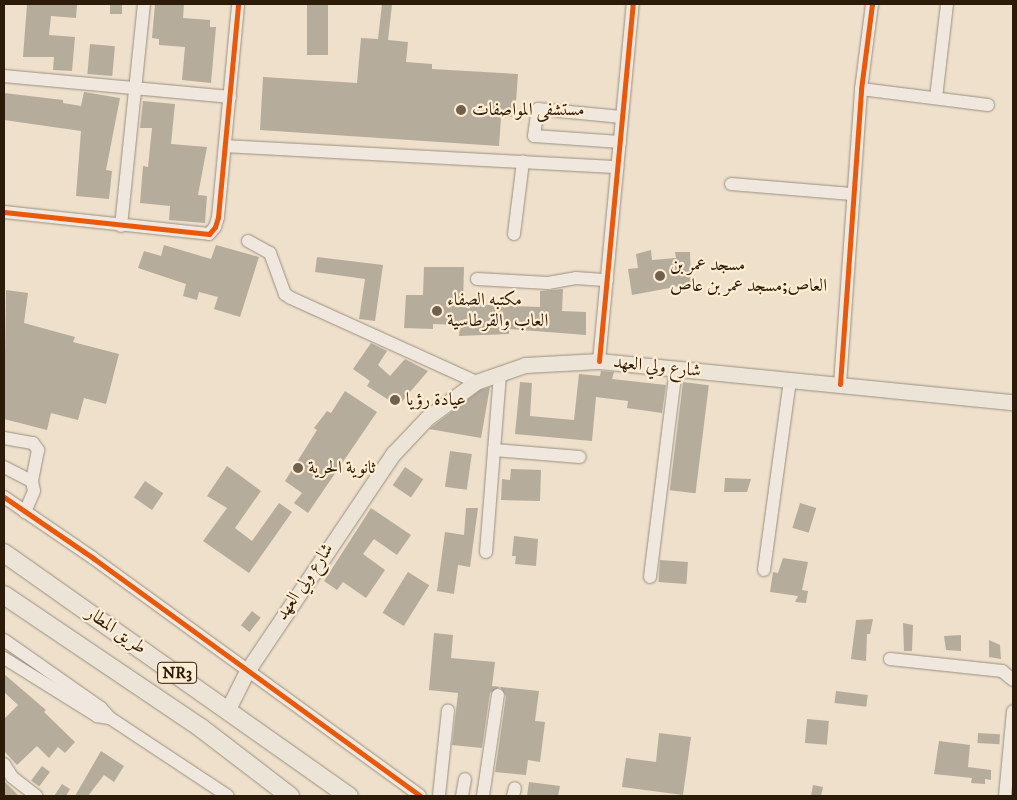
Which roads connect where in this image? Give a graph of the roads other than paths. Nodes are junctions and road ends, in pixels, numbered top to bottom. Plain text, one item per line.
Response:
1 (144, 4) edge
2 (238, 4) edge
3 (633, 4) edge
4 (872, 4) edge
5 (947, 4) edge
6 (4, 76) edge
7 (137, 89) junction
8 (861, 90) junction
9 (230, 97) junction
10 (936, 98) junction
11 (988, 105) dead end
12 (622, 117) junction
13 (620, 142) junction
14 (225, 146) junction
15 (523, 162) junction
16 (617, 167) junction
17 (731, 184) dead end
18 (852, 194) junction
19 (4, 212) edge
20 (121, 226) junction
21 (514, 234) dead end
22 (248, 241) dead end
23 (477, 279) dead end
24 (607, 280) junction
25 (599, 361) junction
26 (676, 369) junction
27 (500, 374) junction
28 (476, 382) junction
29 (790, 382) junction
30 (840, 384) junction
31 (1013, 402) edge
32 (4, 438) edge
33 (494, 450) junction
34 (580, 457) dead end
35 (4, 467) edge
36 (32, 481) junction
37 (4, 497) edge
38 (26, 512) junction
39 (486, 552) dead end
40 (4, 553) edge
41 (764, 570) dead end
42 (650, 577) dead end
43 (4, 595) edge
44 (4, 640) edge
45 (4, 658) edge
46 (890, 659) dead end
47 (247, 671) junction
48 (1013, 680) edge
49 (498, 695) dead end
50 (228, 708) junction
51 (448, 710) dead end
52 (1013, 712) edge
53 (110, 718) junction
54 (4, 764) edge
55 (465, 779) dead end
56 (287, 795) edge
57 (36, 796) edge
58 (228, 796) edge
59 (349, 796) edge
60 (420, 796) edge
61 (439, 796) edge
62 (462, 796) edge
63 (483, 796) edge
64 (1005, 796) edge

1 - 7 street
2 - 9 street
3 - 12 street
4 - 8 street
5 - 10 street
6 - 7 street
7 - 9 street
7 - 20 street
8 - 10 street
8 - 18 street
9 - 14 street
10 - 11 street
12 - 13 street
12 - 13 street
13 - 16 street
14 - 15 street
14 - 20 street
15 - 16 street
15 - 21 street
16 - 24 street
17 - 18 street
18 - 30 street
19 - 20 street
22 - 28 street
23 - 24 street
24 - 25 street
25 - 26 main road, شارع ولي العهد
25 - 27 main road, شارع ولي العهد
26 - 29 main road, شارع ولي العهد
26 - 42 street
27 - 28 main road, شارع ولي العهد
27 - 33 street
28 - 47 main road, شارع ولي العهد
29 - 30 main road, شارع ولي العهد
29 - 41 street
30 - 31 main road, شارع ولي العهد
32 - 36 street
33 - 34 street
33 - 39 street
35 - 36 street
36 - 38 street
37 - 38 street
38 - 47 street
40 - 50 highway, طريق المطار / NR3
43 - 56 highway, طريق المطار / NR3
44 - 53 street
45 - 53 street
46 - 48 street
47 - 50 main road, شارع ولي العهد
47 - 60 street
49 - 63 street
50 - 59 highway, طريق المطار / NR3
51 - 61 street
52 - 64 street
53 - 58 street
54 - 57 street
55 - 62 street

